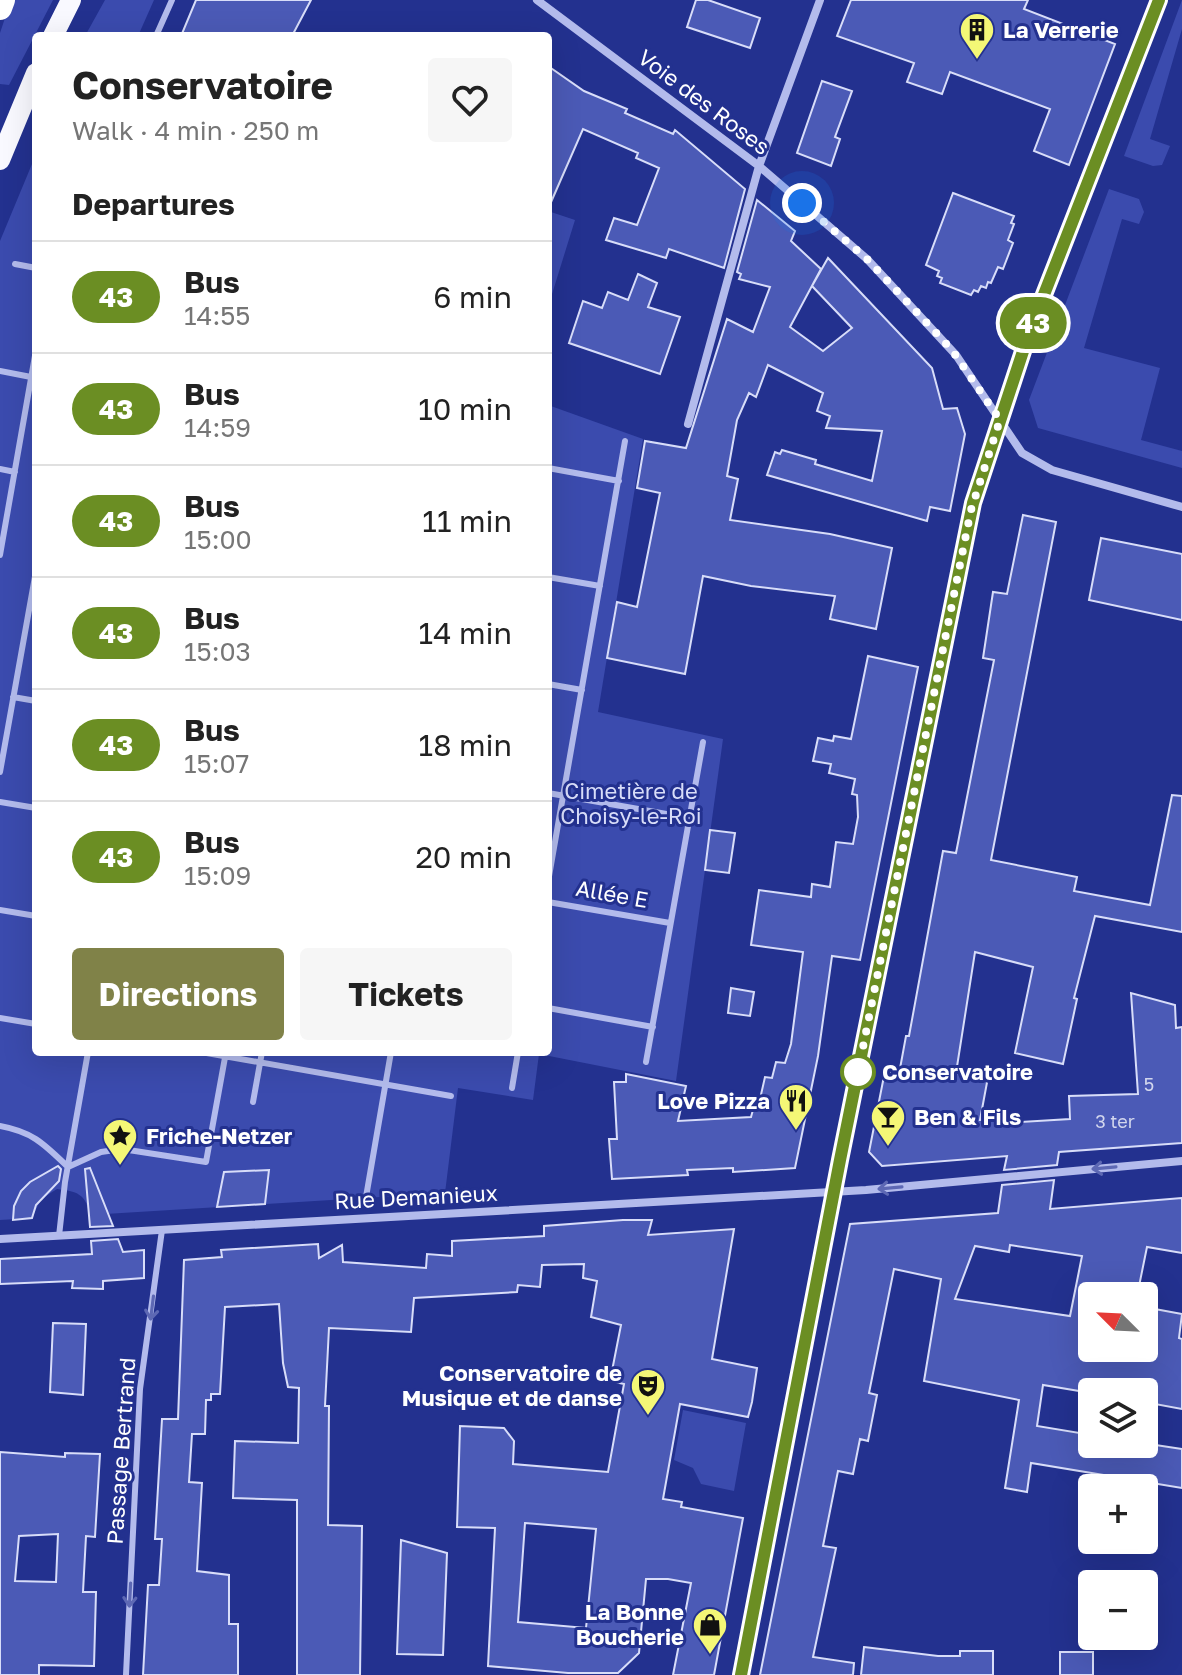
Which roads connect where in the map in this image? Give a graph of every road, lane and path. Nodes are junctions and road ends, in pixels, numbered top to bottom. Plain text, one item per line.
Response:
1 (3, 0) edge
2 (71, 0) edge
3 (172, 0) edge
4 (537, 0) edge
5 (820, 0) edge
6 (1159, 0) edge
7 (0, 8) edge
8 (55, 32) edge
9 (158, 32) edge
10 (32, 83) edge
11 (0, 160) edge
12 (759, 166) junction
13 (15, 264) dead end
14 (32, 267) edge
15 (0, 371) edge
16 (32, 372) edge
17 (31, 377) junction
18 (1000, 420) junction
19 (688, 424) dead end
20 (625, 441) dead end
21 (0, 469) edge
22 (552, 469) edge
23 (15, 472) junction
24 (619, 481) junction
25 (1182, 507) edge
26 (0, 555) edge
27 (552, 578) edge
28 (600, 586) junction
29 (32, 604) edge
30 (552, 685) edge
31 (582, 690) junction
32 (13, 697) junction
33 (32, 700) edge
34 (703, 742) dead end
35 (0, 772) edge
36 (552, 794) edge
37 (563, 796) junction
38 (0, 802) edge
39 (32, 807) edge
40 (689, 818) junction
41 (552, 859) edge
42 (552, 903) edge
43 (0, 910) edge
44 (32, 915) edge
45 (670, 923) junction
46 (552, 1009) edge
47 (0, 1018) edge
48 (32, 1023) edge
49 (653, 1027) junction
50 (87, 1056) edge
51 (226, 1056) edge
52 (234, 1056) edge
53 (261, 1056) edge
54 (390, 1056) edge
55 (517, 1056) edge
56 (260, 1062) junction
57 (646, 1062) dead end
58 (385, 1085) junction
59 (512, 1088) dead end
60 (451, 1096) dead end
61 (253, 1102) dead end
62 (0, 1126) edge
63 (1182, 1161) edge
64 (68, 1167) junction
65 (834, 1191) junction
66 (366, 1197) dead end
67 (162, 1230) junction
68 (59, 1236) junction
69 (0, 1239) edge
70 (126, 1675) edge
71 (741, 1675) edge

1 - 7 highway
2 - 8 main road
3 - 9 lane
4 - 12 street, Voie des Roses
5 - 12 street
6 - 18 street
10 - 11 main road
12 - 18 street, Voie des Roses
12 - 19 street
13 - 14 lane
15 - 17 lane
16 - 17 lane
17 - 23 lane
18 - 25 street, Voie des Roses
18 - 65 street
20 - 24 lane
21 - 23 lane
22 - 24 lane
23 - 26 lane
24 - 28 lane
27 - 28 lane
28 - 31 lane
29 - 32 lane
30 - 31 lane
31 - 37 lane
32 - 33 lane
32 - 35 lane
34 - 40 lane
36 - 37 lane
37 - 40 lane
37 - 41 lane
38 - 39 lane
40 - 45 lane
42 - 45 lane, Allée E
43 - 44 lane
45 - 49 lane
46 - 49 lane
47 - 48 lane
49 - 57 lane
50 - 64 lane
51 - 64 lane
52 - 56 lane
53 - 56 lane
54 - 58 lane
55 - 59 lane
56 - 58 lane
56 - 61 lane
58 - 60 lane
58 - 66 lane
62 - 64 lane
63 -> 65 street, Rue Demanieux
64 - 68 lane
65 - 67 street, Rue Demanieux
65 - 71 street
67 - 68 street, Rue Demanieux
67 -> 70 lane, Passage Bertrand
68 - 69 street, Rue Demanieux

